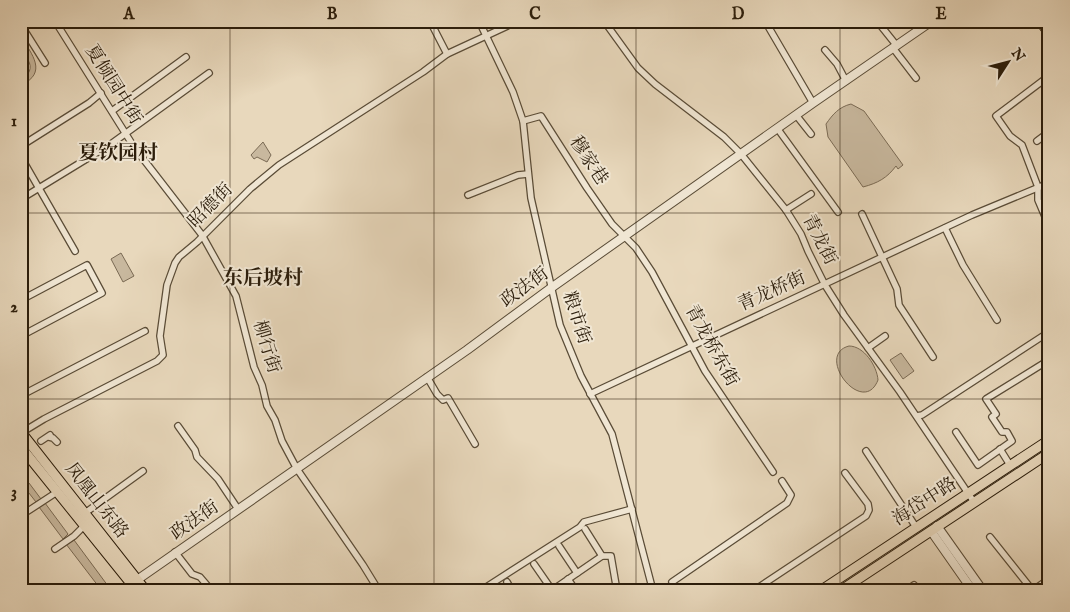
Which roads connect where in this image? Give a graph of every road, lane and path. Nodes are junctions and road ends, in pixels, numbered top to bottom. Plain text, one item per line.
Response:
1 (55, 21) edge
2 (430, 21) edge
3 (479, 21) edge
4 (518, 21) edge
5 (604, 21) edge
6 (765, 21) edge
7 (877, 21) edge
8 (932, 21) edge
9 (1040, 21) edge
10 (21, 25) edge
11 (1049, 33) edge
12 (486, 37) junction
13 (895, 47) junction
14 (825, 50) dead end
15 (447, 54) junction
16 (186, 57) dead end
17 (45, 63) dead end
18 (209, 73) dead end
19 (1049, 76) edge
20 (916, 78) dead end
21 (846, 81) junction
22 (101, 93) junction
23 (813, 103) junction
24 (112, 111) junction
25 (796, 115) junction
26 (523, 121) junction
27 (777, 128) junction
28 (1049, 132) edge
29 (126, 133) junction
30 (811, 134) dead end
31 (1037, 141) dead end
32 (21, 146) edge
33 (741, 154) junction
34 (21, 157) edge
35 (528, 174) junction
36 (1049, 183) edge
37 (1038, 187) junction
38 (40, 188) junction
39 (811, 194) dead end
40 (468, 195) dead end
41 (21, 199) edge
42 (786, 210) junction
43 (838, 212) dead end
44 (862, 214) dead end
45 (1049, 226) edge
46 (945, 228) junction
47 (202, 235) junction
48 (624, 236) junction
49 (75, 251) dead end
50 (882, 257) junction
51 (825, 285) junction
52 (551, 288) junction
53 (21, 300) edge
54 (997, 320) dead end
55 (145, 331) dead end
56 (1049, 332) edge
57 (21, 336) edge
58 (885, 336) dead end
59 (691, 345) junction
60 (868, 348) junction
61 (932, 356) dead end
62 (1049, 360) edge
63 (427, 377) junction
64 (24, 394) dead end
65 (590, 394) junction
66 (917, 416) junction
67 (178, 426) dead end
68 (21, 432) edge
69 (956, 432) dead end
70 (1049, 440) edge
71 (41, 441) dead end
72 (57, 442) dead end
73 (475, 444) dead end
74 (21, 448) edge
75 (1000, 449) junction
76 (866, 451) dead end
77 (1049, 453) edge
78 (1010, 465) junction
79 (297, 469) junction
80 (143, 471) dead end
81 (773, 472) dead end
82 (845, 473) dead end
83 (782, 481) dead end
84 (57, 492) junction
85 (968, 493) junction
86 (974, 502) junction
87 (238, 509) junction
88 (632, 509) junction
89 (28, 511) dead end
90 (85, 513) junction
91 (84, 526) junction
92 (916, 527) junction
93 (934, 529) junction
94 (584, 530) dead end
95 (990, 537) dead end
96 (559, 546) dead end
97 (56, 549) dead end
98 (176, 552) junction
99 (602, 556) junction
100 (534, 564) dead end
101 (577, 573) junction
102 (568, 579) junction
103 (1049, 579) edge
104 (506, 582) dead end
105 (672, 582) dead end
106 (135, 585) edge
107 (914, 585) dead end
108 (551, 590) edge
109 (122, 591) edge
110 (146, 591) edge
111 (212, 591) edge
112 (379, 591) edge
113 (480, 591) edge
114 (512, 591) edge
115 (576, 591) edge
116 (617, 591) edge
117 (653, 591) edge
118 (753, 591) edge
119 (820, 591) edge
120 (840, 591) edge
121 (906, 591) edge
122 (973, 591) edge
123 (983, 591) edge
124 (1033, 591) edge

1 - 22 street, 夏倾园中街
2 - 15 street
3 - 12 street, 粮市街
4 - 12 street, 昭德街
5 - 33 street, 青龙街
6 - 23 street
7 - 13 street
8 - 13 street, 政法街
9 - 11 main road
10 - 17 street
12 - 15 street, 昭德街
12 - 26 street, 粮市街
13 - 20 street
13 - 21 street, 政法街
14 - 21 street
15 - 47 street, 昭德街
16 - 24 street
18 - 29 street
19 - 37 street
21 - 23 street, 政法街
22 - 24 street, 夏倾园中街
22 - 32 street
23 - 25 street, 政法街
24 - 29 street, 夏倾园中街
25 - 27 street, 政法街
25 - 30 street
26 - 35 street, 粮市街
26 - 48 street, 穆家巷
27 - 33 street, 政法街
27 - 43 street
28 - 31 street
29 - 38 street
29 - 47 street, 夏倾园中街
33 - 42 street, 青龙街
33 - 48 street, 政法街
34 - 38 street
35 - 40 street
35 - 52 street, 粮市街
36 - 37 street, 青龙桥街
37 - 45 street
37 - 46 street, 青龙桥街
38 - 41 street
38 - 49 street
39 - 42 street
42 - 51 street, 青龙街
44 - 50 street
46 - 50 street, 青龙桥街
46 - 54 street
47 - 68 street, 昭德街
47 - 79 street, 柳行街
48 - 52 street, 政法街
48 - 59 street, 青龙桥东街
50 - 51 street, 青龙桥街
50 - 61 street
51 - 59 street, 青龙桥街
51 - 60 street, 青龙街
52 - 63 street, 政法街
52 - 65 street, 粮市街
53 - 57 street
55 - 64 street
56 - 66 street
58 - 60 street
59 - 65 street, 青龙桥街
59 - 81 street, 青龙桥东街
60 - 66 street, 青龙街
62 - 75 street
63 - 73 street
63 - 79 street, 政法街
65 - 88 street, 粮市街
66 - 85 street, 青龙街
67 - 87 street
68 - 90 main road, 凤凰山东路
69 - 75 street
70 - 78 main road, 海岱中路
71 - 72 street
74 - 84 main road, 凤凰山东路
75 - 78 street
76 - 92 street
77 - 86 main road, 海岱中路
78 - 85 main road, 海岱中路
79 - 87 street, 政法街
79 - 112 street, 柳行街
80 - 90 street
82 - 118 street
83 - 105 street
84 - 89 street
84 - 91 main road, 凤凰山东路
85 - 86 street, 青龙街
85 - 92 main road, 海岱中路
86 - 93 main road, 海岱中路
87 - 98 street, 政法街
88 - 113 street
88 - 117 street, 粮市街
90 - 106 main road, 凤凰山东路
91 - 97 street
91 - 106 main road, 凤凰山东路
92 - 119 main road, 海岱中路
93 - 120 main road, 海岱中路
93 - 122 street
93 - 123 street
94 - 99 street
95 - 124 street
96 - 101 street
98 - 106 street, 政法街
98 - 111 street
99 - 101 street
99 - 116 street
100 - 108 street
101 - 102 street
102 - 108 street
102 - 115 street
103 - 124 street
104 - 114 street
106 - 109 street
106 - 110 main road, 凤凰山东路
107 - 121 street

